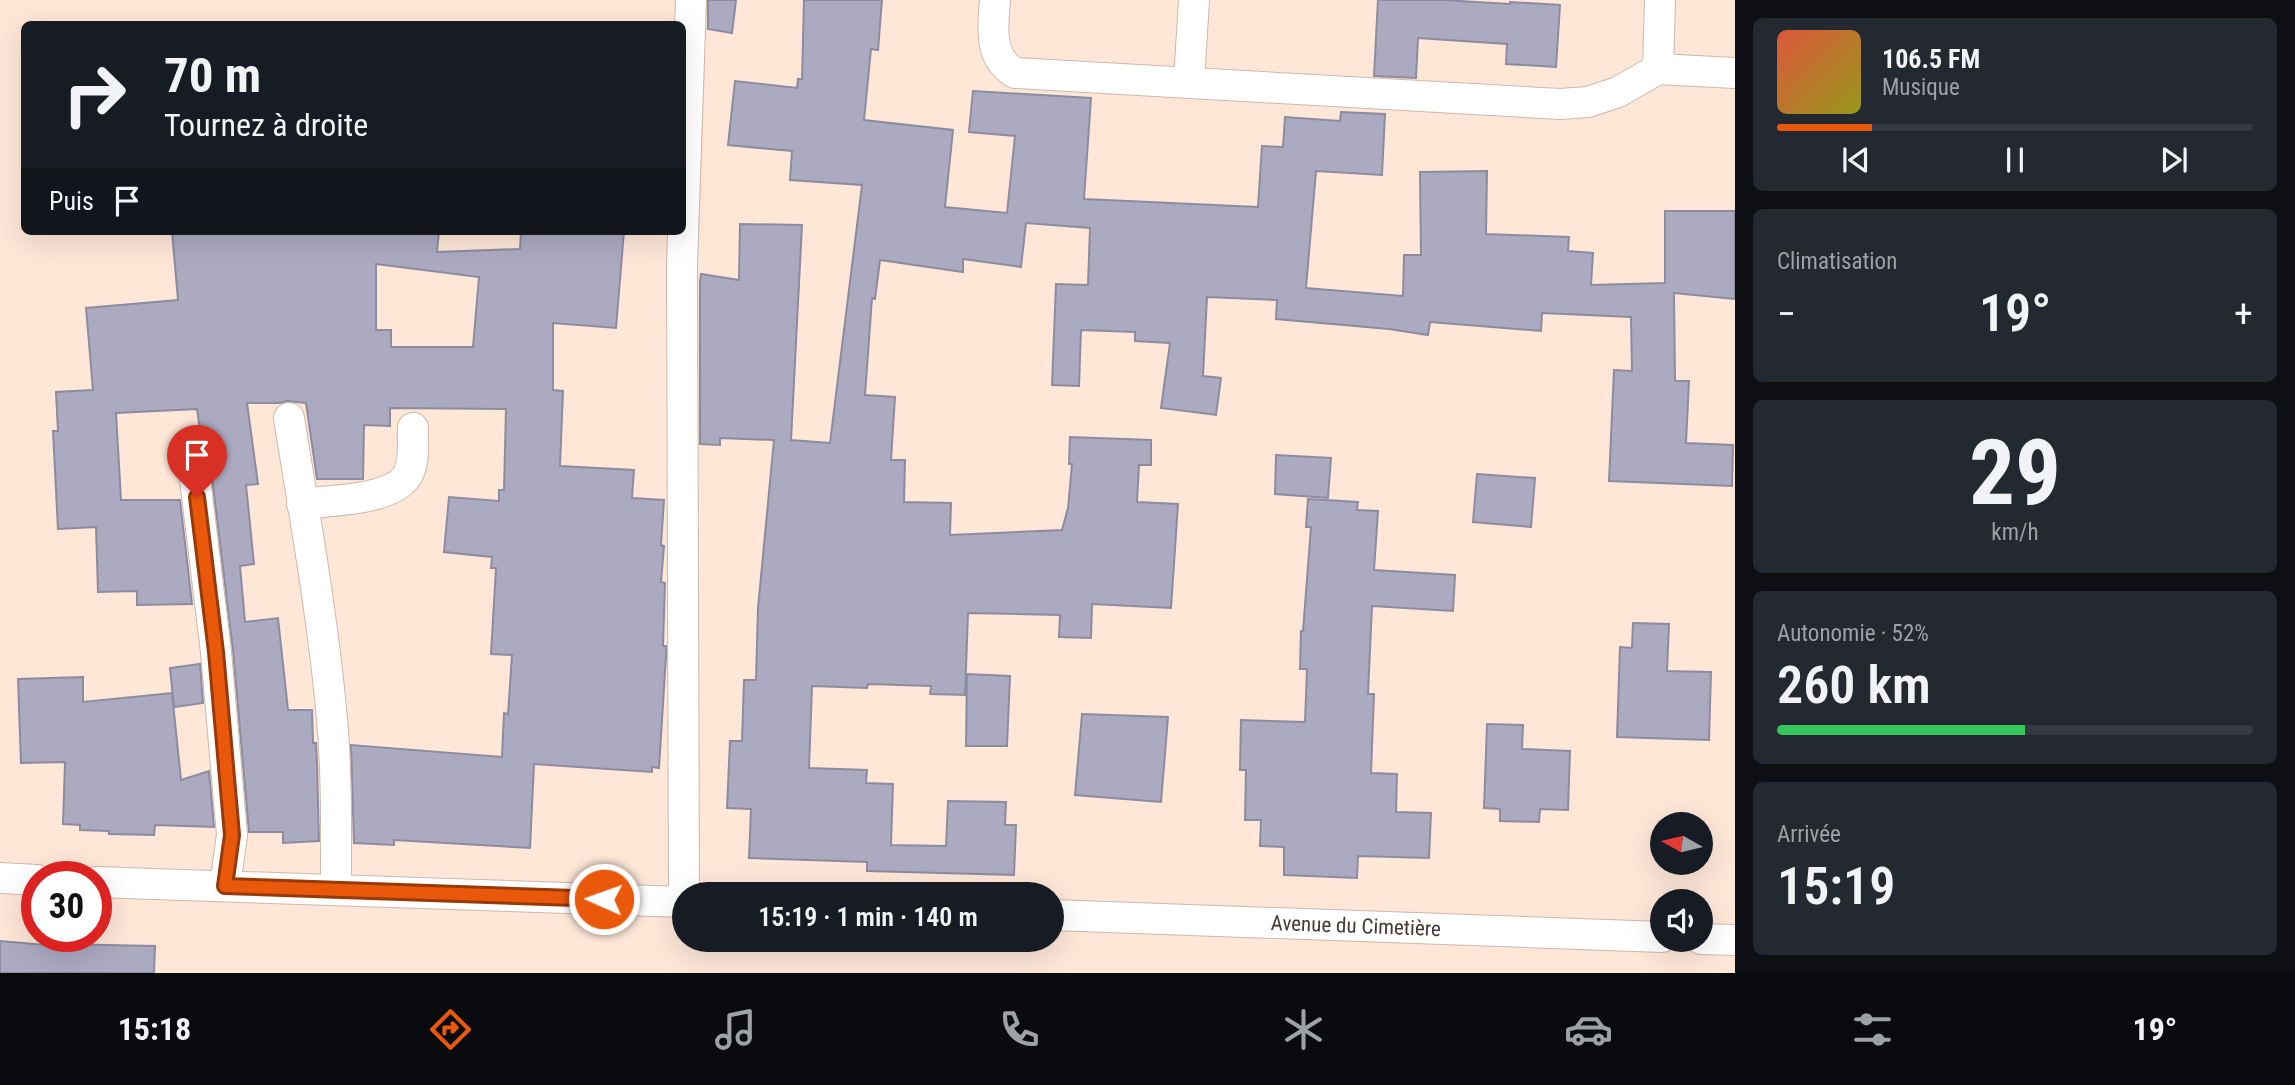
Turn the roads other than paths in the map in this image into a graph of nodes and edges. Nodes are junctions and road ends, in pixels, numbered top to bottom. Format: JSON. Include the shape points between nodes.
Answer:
{"nodes":[{"id":1,"x":691,"y":0,"type":"edge"},
{"id":2,"x":995,"y":0,"type":"edge"},
{"id":3,"x":1194,"y":0,"type":"edge"},
{"id":4,"x":1660,"y":0,"type":"edge"},
{"id":5,"x":1658,"y":69,"type":"junction"},
{"id":6,"x":1735,"y":73,"type":"edge"},
{"id":7,"x":1189,"y":81,"type":"junction"},
{"id":8,"x":686,"y":147,"type":"edge"},
{"id":9,"x":683,"y":235,"type":"edge"},
{"id":10,"x":289,"y":418,"type":"dead end"},
{"id":11,"x":413,"y":428,"type":"dead end"},
{"id":12,"x":194,"y":471,"type":"dead end"},
{"id":13,"x":302,"y":504,"type":"junction"},
{"id":14,"x":0,"y":878,"type":"edge"},
{"id":15,"x":21,"y":879,"type":"edge"},
{"id":16,"x":112,"y":882,"type":"edge"},
{"id":17,"x":684,"y":882,"type":"edge"},
{"id":18,"x":225,"y":886,"type":"junction"},
{"id":19,"x":336,"y":890,"type":"junction"},
{"id":20,"x":672,"y":902,"type":"edge"},
{"id":21,"x":1064,"y":915,"type":"edge"},
{"id":22,"x":1650,"y":937,"type":"edge"},
{"id":23,"x":1713,"y":939,"type":"edge"},
{"id":24,"x":1735,"y":940,"type":"edge"}],
"edges":[{"from":1,"to":8,"type":"street"},
{"from":2,"to":7,"type":"street","via":[[993,41],[1003,66],[1015,73]]},
{"from":3,"to":7,"type":"street"},
{"from":4,"to":5,"type":"street"},
{"from":5,"to":6,"type":"street"},
{"from":5,"to":7,"type":"street","via":[[1618,92],[1588,102],[1560,104]]},
{"from":9,"to":17,"type":"street"},
{"from":10,"to":13,"type":"street"},
{"from":11,"to":13,"type":"street","via":[[410,470],[400,485],[374,494]]},
{"from":12,"to":18,"type":"street","via":[[232,835]]},
{"from":13,"to":19,"type":"street","via":[[332,721]]},
{"from":14,"to":15,"type":"street"},
{"from":16,"to":18,"type":"street"},
{"from":18,"to":19,"type":"street"},
{"from":19,"to":20,"type":"street"},
{"from":21,"to":22,"type":"street","name":"Avenue du Cimetière"},
{"from":23,"to":24,"type":"street"}]}
